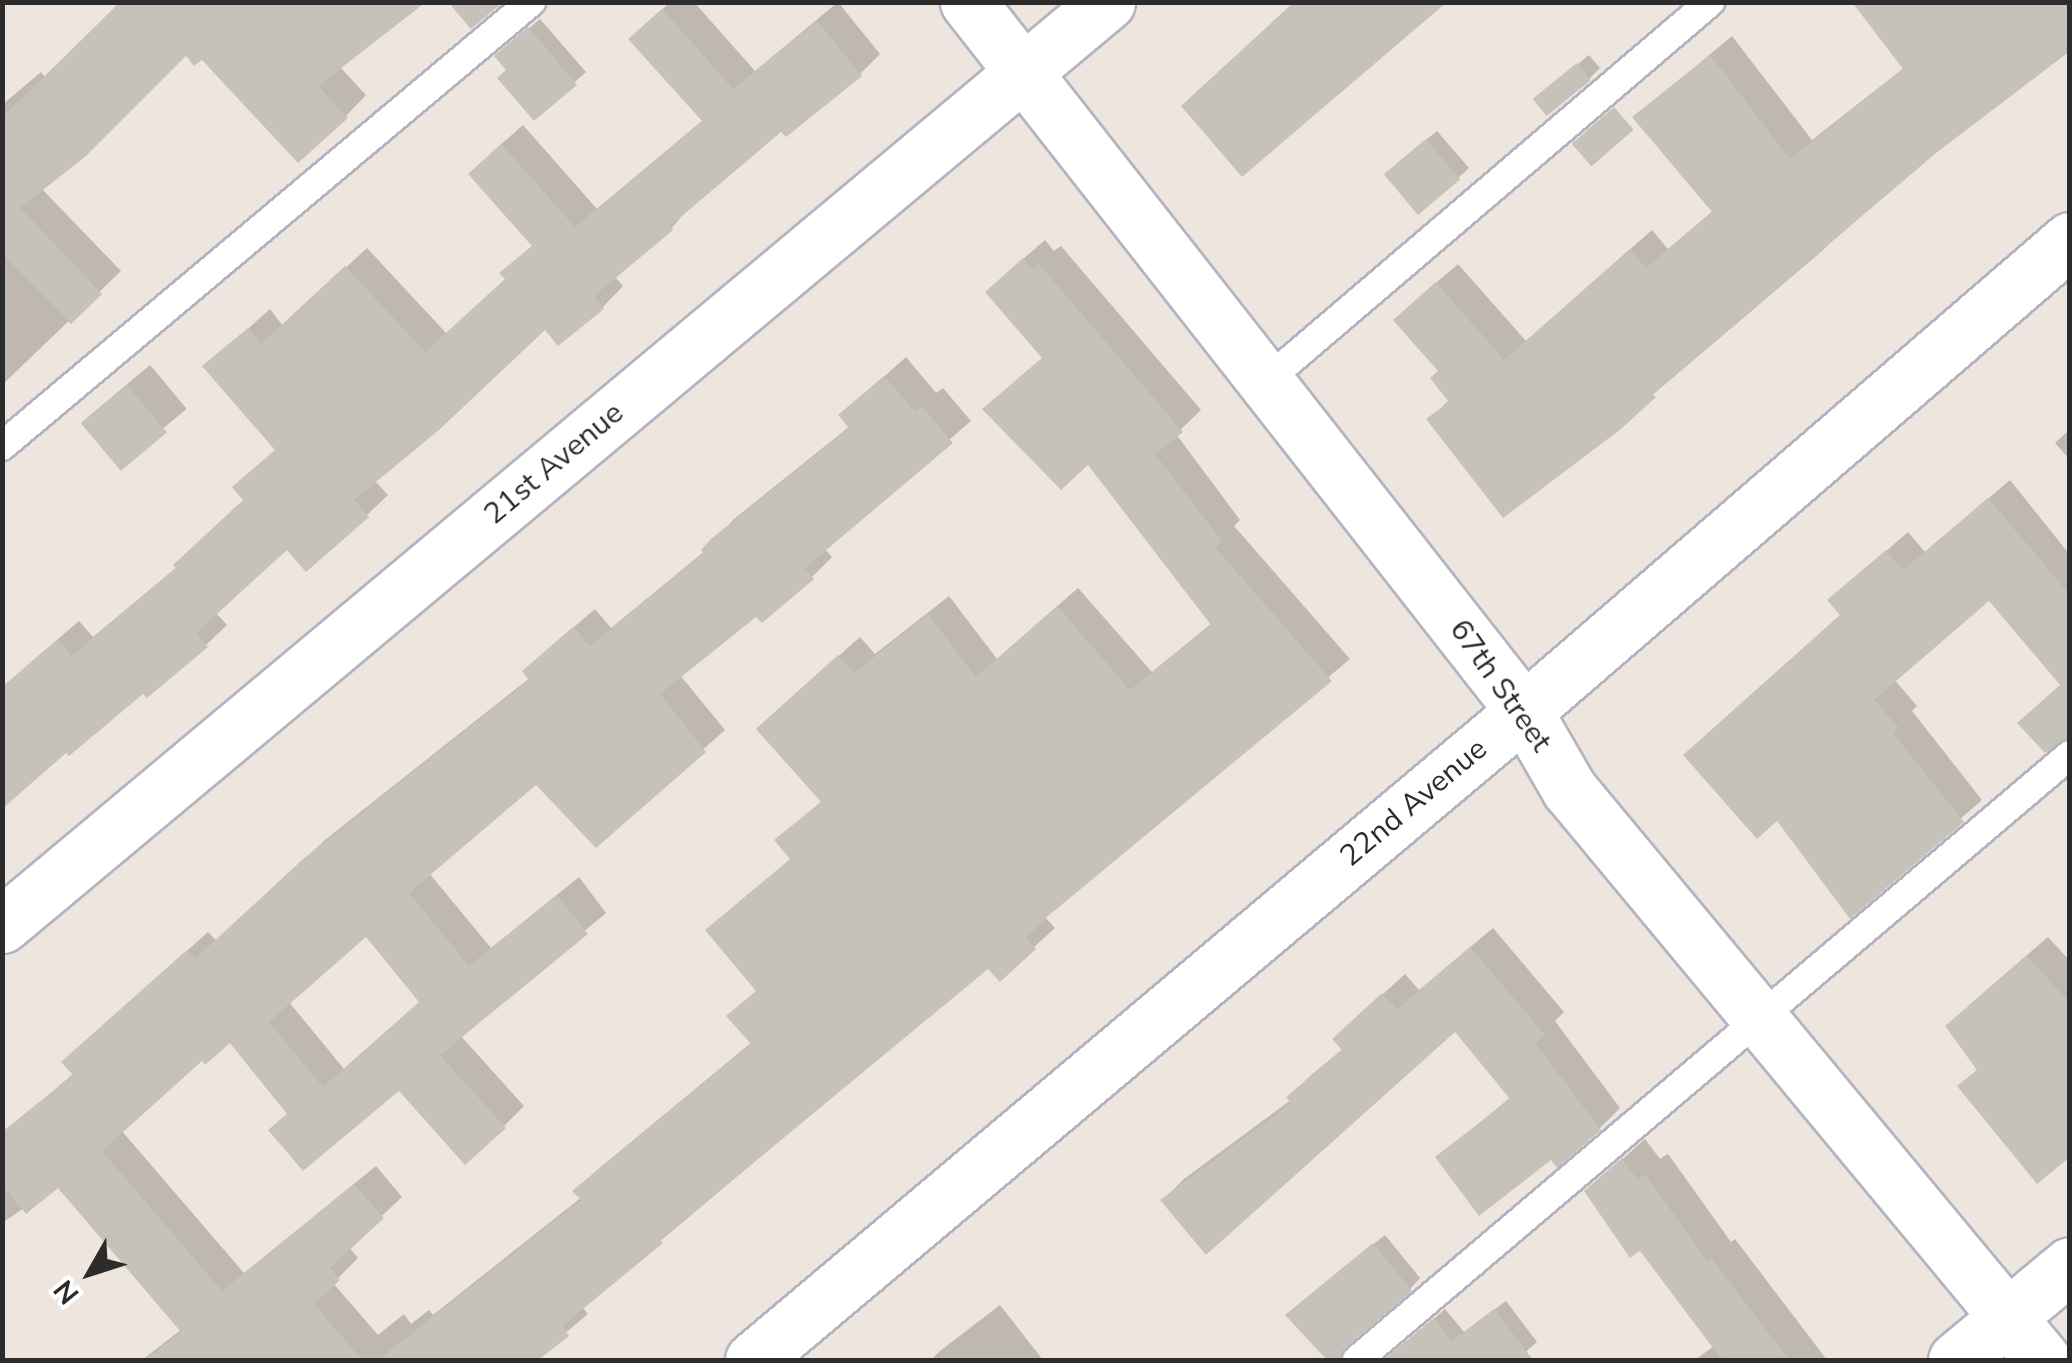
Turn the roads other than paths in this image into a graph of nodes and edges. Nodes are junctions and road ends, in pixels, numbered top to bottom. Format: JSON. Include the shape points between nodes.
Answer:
{"nodes":[{"id":1,"x":531,"y":2,"type":"edge"},
{"id":2,"x":968,"y":2,"type":"edge"},
{"id":3,"x":1107,"y":2,"type":"edge"},
{"id":4,"x":1710,"y":2,"type":"edge"},
{"id":5,"x":1023,"y":72,"type":"junction"},
{"id":6,"x":2070,"y":240,"type":"edge"},
{"id":7,"x":1266,"y":381,"type":"junction"},
{"id":8,"x":2,"y":446,"type":"edge"},
{"id":9,"x":1524,"y":710,"type":"junction"},
{"id":10,"x":2070,"y":755,"type":"edge"},
{"id":11,"x":2,"y":925,"type":"edge"},
{"id":12,"x":1759,"y":1018,"type":"junction"},
{"id":13,"x":2070,"y":1265,"type":"edge"},
{"id":14,"x":2008,"y":1318,"type":"junction"},
{"id":15,"x":753,"y":1360,"type":"edge"},
{"id":16,"x":1358,"y":1360,"type":"edge"},
{"id":17,"x":1956,"y":1360,"type":"edge"},
{"id":18,"x":2043,"y":1360,"type":"edge"}],
"edges":[{"from":1,"to":8,"type":"lane"},
{"from":2,"to":5,"type":"street","name":"67th Street"},
{"from":3,"to":5,"type":"street","name":"21st Avenue"},
{"from":4,"to":7,"type":"lane"},
{"from":5,"to":7,"type":"street","name":"67th Street"},
{"from":5,"to":11,"type":"street","name":"21st Avenue"},
{"from":6,"to":9,"type":"street","name":"22nd Avenue"},
{"from":7,"to":9,"type":"street","name":"67th Street"},
{"from":9,"to":12,"type":"street","name":"67th Street","via":[[1569,790]]},
{"from":9,"to":15,"type":"street","name":"22nd Avenue"},
{"from":10,"to":12,"type":"lane"},
{"from":12,"to":14,"type":"street","name":"67th Street"},
{"from":12,"to":16,"type":"lane"},
{"from":13,"to":14,"type":"street"},
{"from":14,"to":17,"type":"street"},
{"from":14,"to":18,"type":"street","name":"67th Street"}]}
